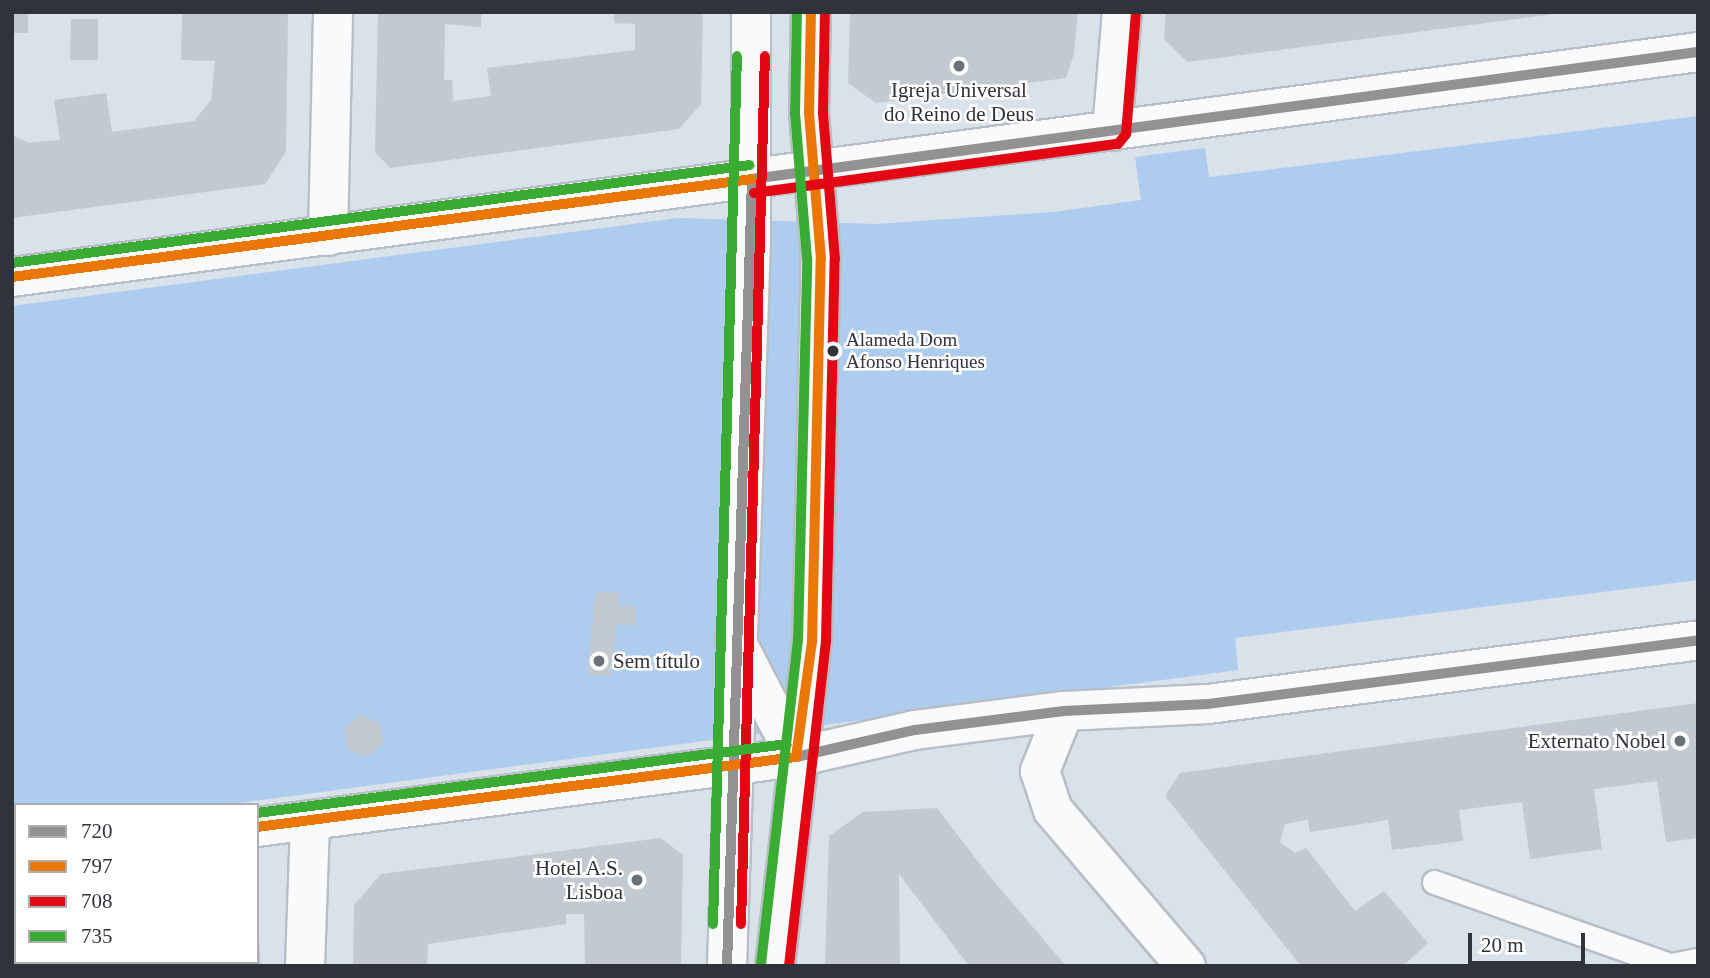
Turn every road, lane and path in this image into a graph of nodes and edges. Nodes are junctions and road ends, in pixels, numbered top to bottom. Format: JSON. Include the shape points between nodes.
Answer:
{"nodes":[{"id":1,"x":333,"y":12,"type":"edge"},
{"id":2,"x":751,"y":12,"type":"edge"},
{"id":3,"x":811,"y":12,"type":"edge"},
{"id":4,"x":1122,"y":12,"type":"edge"},
{"id":5,"x":1698,"y":52,"type":"edge"},
{"id":6,"x":1112,"y":131,"type":"junction"},
{"id":7,"x":814,"y":170,"type":"junction"},
{"id":8,"x":752,"y":179,"type":"junction"},
{"id":9,"x":328,"y":236,"type":"junction"},
{"id":10,"x":12,"y":278,"type":"edge"},
{"id":11,"x":734,"y":637,"type":"junction"},
{"id":12,"x":1698,"y":640,"type":"edge"},
{"id":13,"x":1064,"y":710,"type":"junction"},
{"id":14,"x":796,"y":757,"type":"junction"},
{"id":15,"x":729,"y":766,"type":"junction"},
{"id":16,"x":310,"y":820,"type":"junction"},
{"id":17,"x":259,"y":827,"type":"edge"},
{"id":18,"x":1434,"y":882,"type":"dead end"},
{"id":19,"x":1698,"y":960,"type":"edge"},
{"id":20,"x":1665,"y":965,"type":"edge"},
{"id":21,"x":306,"y":966,"type":"edge"},
{"id":22,"x":727,"y":966,"type":"edge"},
{"id":23,"x":775,"y":966,"type":"edge"},
{"id":24,"x":1186,"y":966,"type":"edge"}],
"edges":[{"from":1,"to":9,"type":"main road"},
{"from":2,"to":8,"type":"main road"},
{"from":3,"to":7,"type":"main road"},
{"from":4,"to":6,"type":"main road"},
{"from":5,"to":6,"type":"main road"},
{"from":6,"to":7,"type":"main road"},
{"from":7,"to":8,"type":"main road"},
{"from":7,"to":14,"type":"main road","via":[[821,258],[813,641]]},
{"from":8,"to":9,"type":"main road"},
{"from":8,"to":11,"type":"main road"},
{"from":9,"to":10,"type":"main road"},
{"from":11,"to":14,"type":"main road"},
{"from":11,"to":15,"type":"main road"},
{"from":12,"to":13,"type":"main road","via":[[1208,704]]},
{"from":13,"to":14,"type":"main road","via":[[915,730]]},
{"from":13,"to":24,"type":"main road","via":[[1040,771],[1053,810]]},
{"from":14,"to":15,"type":"main road"},
{"from":14,"to":23,"type":"main road"},
{"from":15,"to":16,"type":"main road"},
{"from":15,"to":22,"type":"main road"},
{"from":16,"to":17,"type":"main road"},
{"from":16,"to":21,"type":"main road"},
{"from":18,"to":20,"type":"lane"},
{"from":19,"to":20,"type":"lane"}]}
